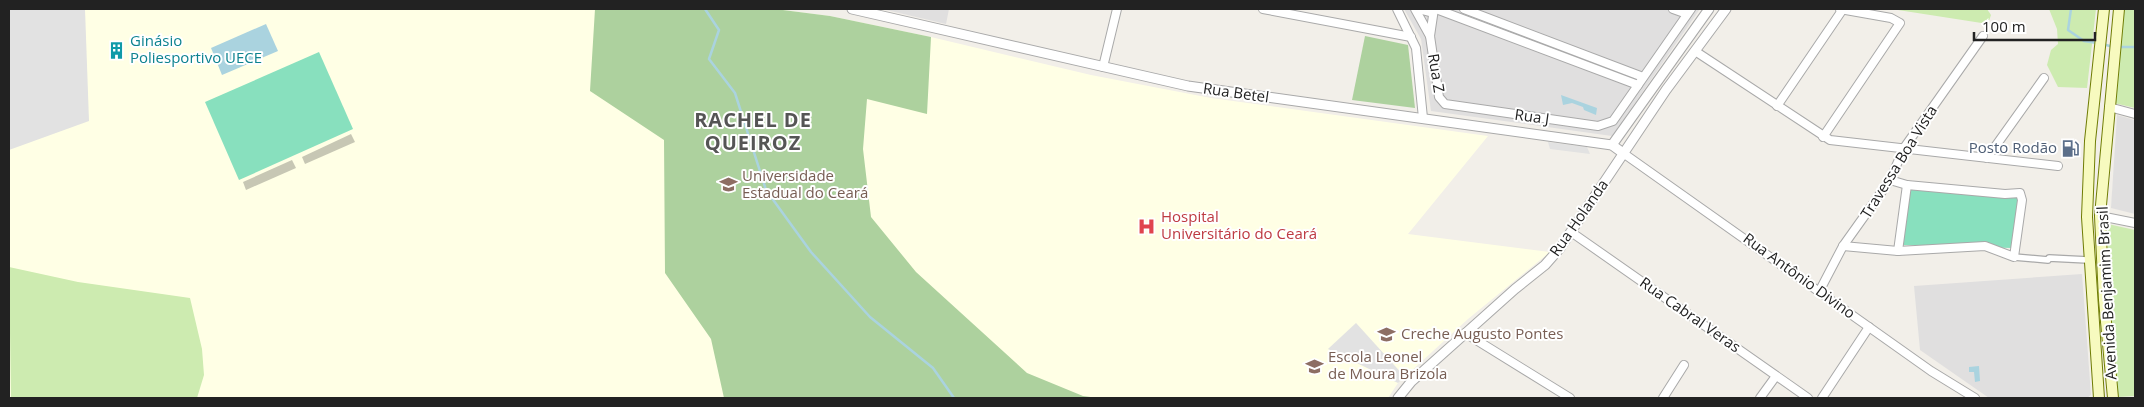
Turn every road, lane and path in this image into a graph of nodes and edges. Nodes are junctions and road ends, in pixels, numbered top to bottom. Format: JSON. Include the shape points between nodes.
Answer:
{"nodes":[{"id":1,"x":852,"y":9,"type":"edge"},
{"id":2,"x":1117,"y":9,"type":"edge"},
{"id":3,"x":1263,"y":9,"type":"edge"},
{"id":4,"x":1397,"y":9,"type":"edge"},
{"id":5,"x":1416,"y":9,"type":"edge"},
{"id":6,"x":1464,"y":9,"type":"edge"},
{"id":7,"x":1673,"y":9,"type":"edge"},
{"id":8,"x":1709,"y":9,"type":"edge"},
{"id":9,"x":1726,"y":9,"type":"edge"},
{"id":10,"x":1841,"y":9,"type":"edge"},
{"id":11,"x":2104,"y":9,"type":"edge"},
{"id":12,"x":2119,"y":9,"type":"edge"},
{"id":13,"x":1434,"y":10,"type":"edge"},
{"id":14,"x":1689,"y":11,"type":"edge"},
{"id":15,"x":1430,"y":36,"type":"junction"},
{"id":16,"x":1983,"y":36,"type":"dead end"},
{"id":17,"x":1411,"y":37,"type":"junction"},
{"id":18,"x":1695,"y":51,"type":"junction"},
{"id":19,"x":1103,"y":67,"type":"junction"},
{"id":20,"x":1644,"y":76,"type":"junction"},
{"id":21,"x":2044,"y":78,"type":"dead end"},
{"id":22,"x":1638,"y":84,"type":"junction"},
{"id":23,"x":1448,"y":105,"type":"joint"},
{"id":24,"x":1777,"y":106,"type":"junction"},
{"id":25,"x":2109,"y":107,"type":"junction"},
{"id":26,"x":2135,"y":114,"type":"edge"},
{"id":27,"x":1423,"y":118,"type":"junction"},
{"id":28,"x":1823,"y":137,"type":"junction"},
{"id":29,"x":1612,"y":145,"type":"junction"},
{"id":30,"x":1904,"y":148,"type":"junction"},
{"id":31,"x":1624,"y":153,"type":"junction"},
{"id":32,"x":1987,"y":158,"type":"junction"},
{"id":33,"x":2058,"y":166,"type":"dead end"},
{"id":34,"x":2088,"y":172,"type":"junction"},
{"id":35,"x":2102,"y":174,"type":"junction"},
{"id":36,"x":1890,"y":180,"type":"junction"},
{"id":37,"x":1908,"y":185,"type":"junction"},
{"id":38,"x":2100,"y":216,"type":"junction"},
{"id":39,"x":2135,"y":223,"type":"edge"},
{"id":40,"x":1570,"y":232,"type":"junction"},
{"id":41,"x":1843,"y":246,"type":"junction"},
{"id":42,"x":1898,"y":251,"type":"junction"},
{"id":43,"x":2014,"y":257,"type":"junction"},
{"id":44,"x":2088,"y":260,"type":"junction"},
{"id":45,"x":1820,"y":290,"type":"junction"},
{"id":46,"x":1869,"y":327,"type":"junction"},
{"id":47,"x":1465,"y":333,"type":"junction"},
{"id":48,"x":2108,"y":339,"type":"junction"},
{"id":49,"x":2094,"y":340,"type":"junction"},
{"id":50,"x":1684,"y":365,"type":"dead end"},
{"id":51,"x":1776,"y":376,"type":"junction"},
{"id":52,"x":1398,"y":398,"type":"edge"},
{"id":53,"x":1570,"y":398,"type":"edge"},
{"id":54,"x":1663,"y":398,"type":"edge"},
{"id":55,"x":1760,"y":398,"type":"edge"},
{"id":56,"x":1808,"y":398,"type":"edge"},
{"id":57,"x":1822,"y":398,"type":"edge"},
{"id":58,"x":1974,"y":398,"type":"edge"},
{"id":59,"x":2099,"y":398,"type":"edge"},
{"id":60,"x":2113,"y":398,"type":"edge"}],
"edges":[{"from":1,"to":19,"type":"street","name":"Rua Betel"},
{"from":2,"to":19,"type":"street"},
{"from":3,"to":17,"type":"street"},
{"from":4,"to":17,"type":"street"},
{"from":5,"to":13,"type":"street"},
{"from":5,"to":15,"type":"street"},
{"from":6,"to":20,"type":"street"},
{"from":7,"to":14,"type":"street"},
{"from":8,"to":29,"type":"street"},
{"from":9,"to":18,"type":"street","name":"Rua Holanda"},
{"from":10,"to":24,"type":"street"},
{"from":10,"to":28,"type":"street","via":[[1891,18],[1900,23]]},
{"from":11,"to":34,"type":"main road","name":"Avenida Benjamim Brasil"},
{"from":12,"to":25,"type":"main road","name":"Avenida Benjamim Brasil"},
{"from":13,"to":15,"type":"street"},
{"from":13,"to":22,"type":"street"},
{"from":14,"to":20,"type":"street"},
{"from":15,"to":23,"type":"street","name":"Rua Z","via":[[1439,97]]},
{"from":16,"to":30,"type":"street","name":"Travessa Boa Vista"},
{"from":17,"to":27,"type":"street","via":[[1416,48]]},
{"from":18,"to":24,"type":"street"},
{"from":18,"to":31,"type":"street","name":"Rua Holanda"},
{"from":19,"to":27,"type":"street","name":"Rua Betel","via":[[1188,86]]},
{"from":20,"to":22,"type":"street"},
{"from":21,"to":32,"type":"street"},
{"from":22,"to":23,"type":"street","name":"Rua J","via":[[1613,121],[1598,126]]},
{"from":24,"to":28,"type":"street"},
{"from":25,"to":26,"type":"street"},
{"from":25,"to":35,"type":"main road","name":"Avenida Benjamim Brasil"},
{"from":27,"to":29,"type":"street","name":"Rua Betel"},
{"from":28,"to":30,"type":"street"},
{"from":29,"to":31,"type":"street","name":"Rua Betel"},
{"from":30,"to":32,"type":"street"},
{"from":30,"to":36,"type":"street","name":"Travessa Boa Vista"},
{"from":31,"to":40,"type":"street","name":"Rua Holanda"},
{"from":31,"to":45,"type":"street","name":"Rua Antônio Divino"},
{"from":32,"to":33,"type":"street"},
{"from":34,"to":35,"type":"main road"},
{"from":34,"to":44,"type":"main road","name":"Avenida Benjamim Brasil"},
{"from":35,"to":38,"type":"main road","name":"Avenida Benjamim Brasil"},
{"from":36,"to":37,"type":"street"},
{"from":36,"to":41,"type":"street","name":"Travessa Boa Vista"},
{"from":37,"to":42,"type":"street"},
{"from":37,"to":43,"type":"street","via":[[2020,193],[2022,200]]},
{"from":38,"to":39,"type":"street"},
{"from":38,"to":48,"type":"main road","name":"Avenida Benjamim Brasil"},
{"from":40,"to":47,"type":"street","name":"Rua Holanda","via":[[1545,265]]},
{"from":40,"to":51,"type":"street","name":"Rua Cabral Veras"},
{"from":41,"to":42,"type":"street"},
{"from":41,"to":45,"type":"street","name":"Travessa Boa Vista"},
{"from":42,"to":43,"type":"street","via":[[1985,246]]},
{"from":43,"to":44,"type":"street"},
{"from":44,"to":49,"type":"main road","name":"Avenida Benjamim Brasil"},
{"from":45,"to":46,"type":"street","name":"Rua Antônio Divino"},
{"from":46,"to":57,"type":"street"},
{"from":46,"to":58,"type":"street","name":"Rua Antônio Divino"},
{"from":47,"to":52,"type":"street","name":"Rua Holanda"},
{"from":47,"to":53,"type":"street"},
{"from":48,"to":49,"type":"main road"},
{"from":48,"to":60,"type":"main road","name":"Avenida Benjamim Brasil"},
{"from":49,"to":59,"type":"main road","name":"Avenida Benjamim Brasil"},
{"from":50,"to":54,"type":"street"},
{"from":51,"to":55,"type":"street"},
{"from":51,"to":56,"type":"street","name":"Rua Cabral Veras"}]}
